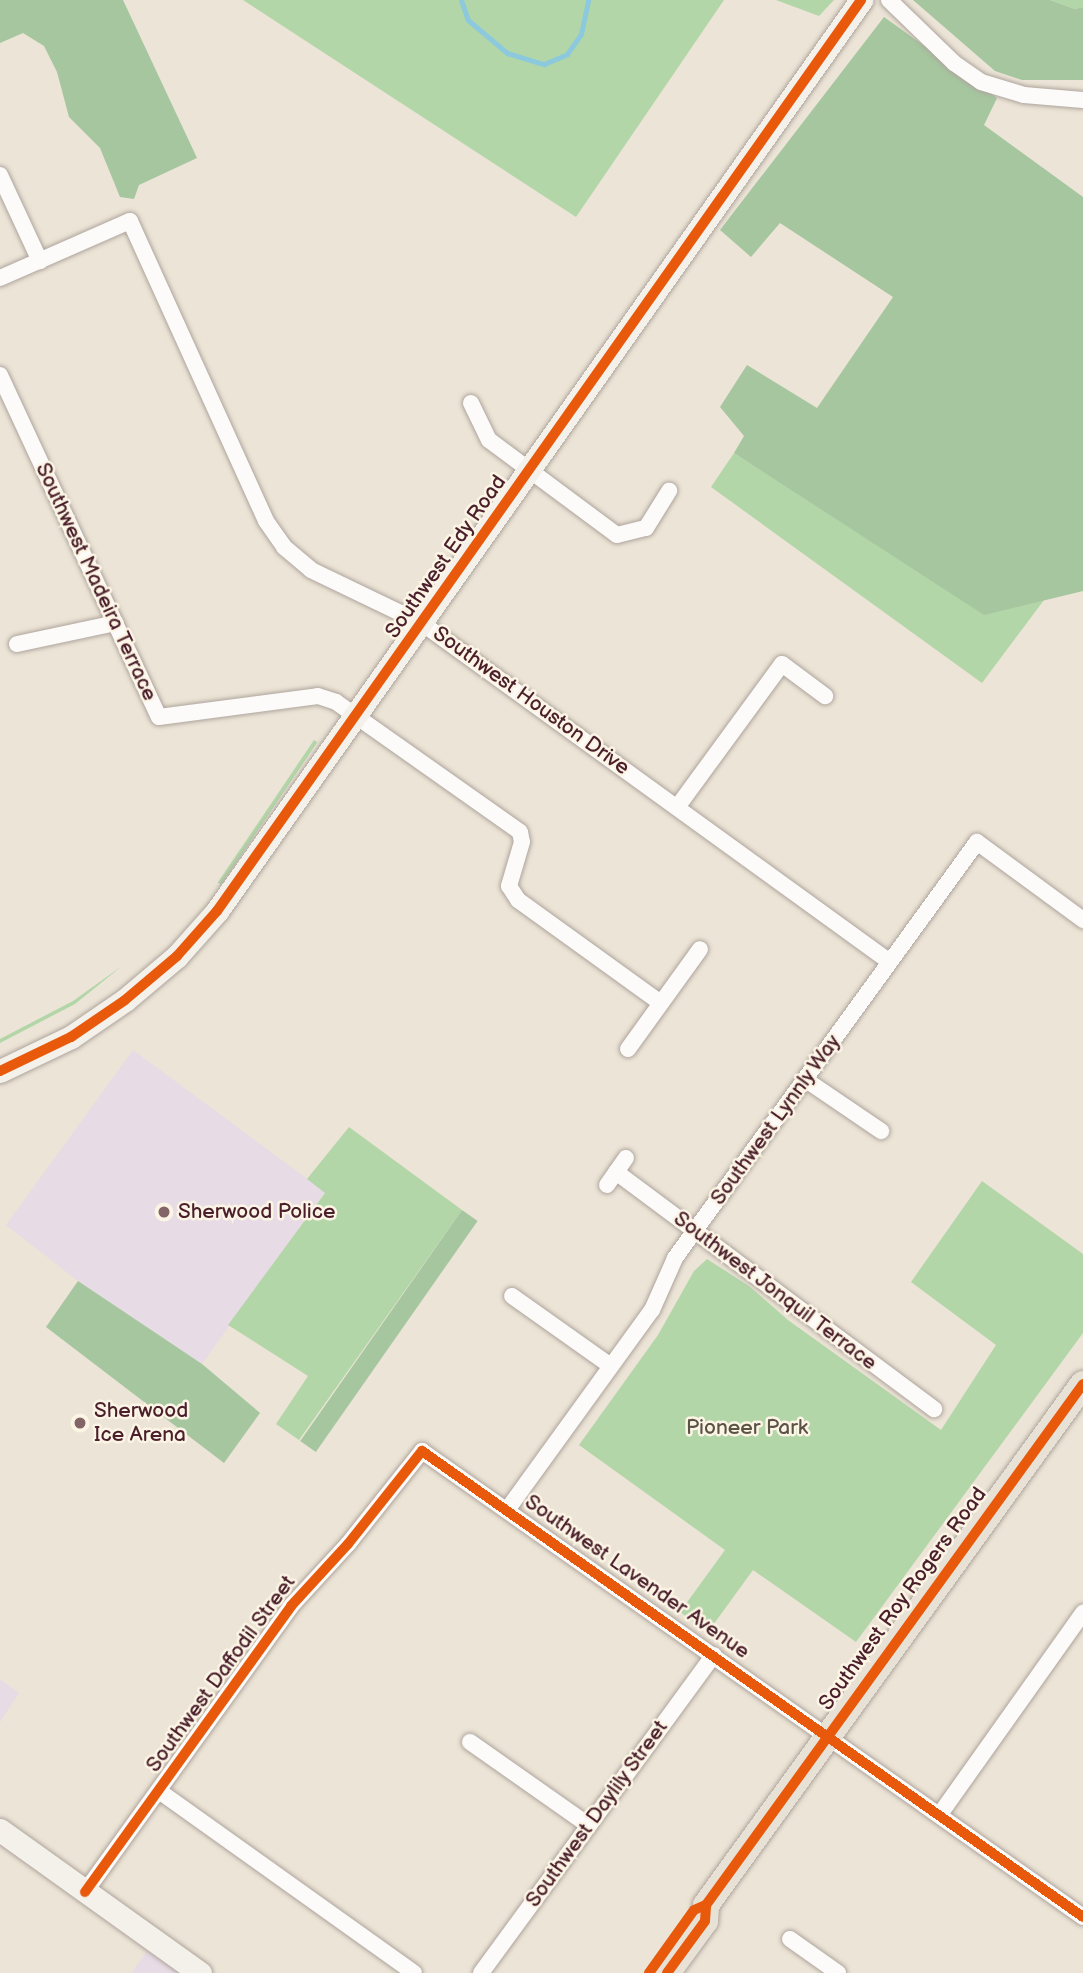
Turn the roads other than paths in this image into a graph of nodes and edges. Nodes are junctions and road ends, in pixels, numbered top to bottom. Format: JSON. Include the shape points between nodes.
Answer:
{"nodes":[{"id":1,"x":860,"y":0,"type":"edge"},
{"id":2,"x":889,"y":0,"type":"edge"},
{"id":3,"x":1083,"y":100,"type":"edge"},
{"id":4,"x":0,"y":174,"type":"edge"},
{"id":5,"x":40,"y":261,"type":"junction"},
{"id":6,"x":0,"y":278,"type":"edge"},
{"id":7,"x":0,"y":375,"type":"edge"},
{"id":8,"x":471,"y":403,"type":"dead end"},
{"id":9,"x":530,"y":470,"type":"junction"},
{"id":10,"x":669,"y":492,"type":"dead end"},
{"id":11,"x":116,"y":623,"type":"junction"},
{"id":12,"x":423,"y":624,"type":"junction"},
{"id":13,"x":17,"y":644,"type":"dead end"},
{"id":14,"x":825,"y":696,"type":"dead end"},
{"id":15,"x":357,"y":717,"type":"junction"},
{"id":16,"x":678,"y":806,"type":"junction"},
{"id":17,"x":1083,"y":920,"type":"edge"},
{"id":18,"x":700,"y":949,"type":"dead end"},
{"id":19,"x":890,"y":962,"type":"junction"},
{"id":20,"x":661,"y":1003,"type":"junction"},
{"id":21,"x":628,"y":1049,"type":"dead end"},
{"id":22,"x":0,"y":1071,"type":"edge"},
{"id":23,"x":806,"y":1080,"type":"junction"},
{"id":24,"x":880,"y":1130,"type":"dead end"},
{"id":25,"x":626,"y":1158,"type":"dead end"},
{"id":26,"x":696,"y":1230,"type":"junction"},
{"id":27,"x":512,"y":1296,"type":"dead end"},
{"id":28,"x":611,"y":1366,"type":"junction"},
{"id":29,"x":1083,"y":1384,"type":"edge"},
{"id":30,"x":934,"y":1409,"type":"dead end"},
{"id":31,"x":422,"y":1451,"type":"joint"},
{"id":32,"x":507,"y":1510,"type":"junction"},
{"id":33,"x":1083,"y":1613,"type":"edge"},
{"id":34,"x":714,"y":1655,"type":"junction"},
{"id":35,"x":828,"y":1736,"type":"junction"},
{"id":36,"x":470,"y":1742,"type":"dead end"},
{"id":37,"x":159,"y":1791,"type":"junction"},
{"id":38,"x":940,"y":1814,"type":"junction"},
{"id":39,"x":588,"y":1825,"type":"junction"},
{"id":40,"x":0,"y":1830,"type":"edge"},
{"id":41,"x":85,"y":1892,"type":"junction"},
{"id":42,"x":706,"y":1905,"type":"junction"},
{"id":43,"x":1083,"y":1917,"type":"edge"},
{"id":44,"x":790,"y":1939,"type":"dead end"},
{"id":45,"x":200,"y":1973,"type":"edge"},
{"id":46,"x":414,"y":1973,"type":"edge"},
{"id":47,"x":481,"y":1973,"type":"edge"},
{"id":48,"x":649,"y":1973,"type":"edge"},
{"id":49,"x":667,"y":1973,"type":"edge"},
{"id":50,"x":838,"y":1973,"type":"edge"}],
"edges":[{"from":1,"to":9,"type":"main road","name":"Southwest Edy Road"},
{"from":2,"to":3,"type":"street","via":[[954,63],[981,82],[1024,95]]},
{"from":4,"to":5,"type":"street"},
{"from":5,"to":6,"type":"street"},
{"from":5,"to":12,"type":"street","name":"Southwest Houston Drive","via":[[130,221],[266,521],[284,547],[311,570]]},
{"from":7,"to":11,"type":"street","name":"Southwest Madeira Terrace"},
{"from":8,"to":9,"type":"street","via":[[489,440]]},
{"from":9,"to":10,"type":"street","via":[[617,535],[646,528]]},
{"from":9,"to":12,"type":"main road","name":"Southwest Edy Road"},
{"from":11,"to":13,"type":"street"},
{"from":11,"to":15,"type":"street","name":"Southwest Madeira Terrace","via":[[159,718],[318,696]]},
{"from":12,"to":15,"type":"main road","name":"Southwest Edy Road"},
{"from":12,"to":16,"type":"street","name":"Southwest Houston Drive"},
{"from":14,"to":16,"type":"street","via":[[782,664]]},
{"from":15,"to":20,"type":"street","via":[[520,832],[522,842],[509,886],[517,900]]},
{"from":15,"to":22,"type":"main road","name":"Southwest Edy Road","via":[[217,911],[177,956],[92,1024]]},
{"from":16,"to":19,"type":"street","name":"Southwest Houston Drive"},
{"from":17,"to":19,"type":"street","name":"Southwest Lynnly Way","via":[[977,842]]},
{"from":18,"to":20,"type":"street"},
{"from":19,"to":23,"type":"street","name":"Southwest Lynnly Way"},
{"from":20,"to":21,"type":"street"},
{"from":23,"to":24,"type":"street"},
{"from":23,"to":26,"type":"street","name":"Southwest Lynnly Way"},
{"from":25,"to":26,"type":"street","name":"Southwest Jonquil Terrace","via":[[611,1179]]},
{"from":26,"to":28,"type":"street","name":"Southwest Lynnly Way","via":[[675,1258],[652,1310]]},
{"from":26,"to":30,"type":"street","name":"Southwest Jonquil Terrace","via":[[765,1281],[785,1302]]},
{"from":27,"to":28,"type":"street"},
{"from":28,"to":32,"type":"street","name":"Southwest Lynnly Way"},
{"from":29,"to":35,"type":"main road","name":"Southwest Roy Rogers Road"},
{"from":31,"to":32,"type":"street","name":"Southwest Lavender Avenue"},
{"from":31,"to":37,"type":"street","name":"Southwest Daffodil Street","via":[[348,1544],[291,1606]]},
{"from":32,"to":34,"type":"street","name":"Southwest Lavender Avenue"},
{"from":33,"to":38,"type":"street"},
{"from":34,"to":35,"type":"street","name":"Southwest Lavender Avenue"},
{"from":34,"to":39,"type":"street","name":"Southwest Daylily Street"},
{"from":35,"to":38,"type":"street","name":"Southwest Lavender Avenue"},
{"from":35,"to":42,"type":"main road","name":"Southwest Roy Rogers Road"},
{"from":36,"to":39,"type":"street"},
{"from":37,"to":41,"type":"street","name":"Southwest Daffodil Street"},
{"from":37,"to":46,"type":"street"},
{"from":38,"to":43,"type":"street","name":"Southwest Lavender Avenue"},
{"from":39,"to":47,"type":"street","name":"Southwest Daylily Street"},
{"from":40,"to":41,"type":"main road"},
{"from":41,"to":45,"type":"main road"},
{"from":42,"to":48,"type":"main road","name":"Southwest Roy Rogers Road","via":[[694,1910]]},
{"from":42,"to":49,"type":"main road","name":"Southwest Roy Rogers Road","via":[[705,1921]]},
{"from":44,"to":50,"type":"street"}]}
